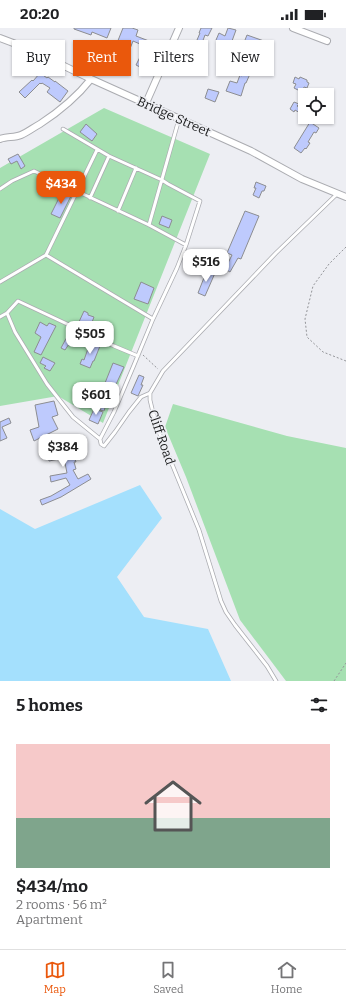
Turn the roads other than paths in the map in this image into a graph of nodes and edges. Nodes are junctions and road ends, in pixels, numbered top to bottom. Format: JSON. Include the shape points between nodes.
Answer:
{"nodes":[{"id":1,"x":179,"y":28,"type":"edge"},
{"id":2,"x":293,"y":28,"type":"edge"},
{"id":3,"x":0,"y":38,"type":"edge"},
{"id":4,"x":327,"y":41,"type":"dead end"},
{"id":5,"x":91,"y":79,"type":"junction"},
{"id":6,"x":146,"y":104,"type":"junction"},
{"id":7,"x":179,"y":119,"type":"junction"},
{"id":8,"x":63,"y":128,"type":"dead end"},
{"id":9,"x":0,"y":139,"type":"edge"},
{"id":10,"x":97,"y":150,"type":"junction"},
{"id":11,"x":109,"y":156,"type":"junction"},
{"id":12,"x":136,"y":168,"type":"junction"},
{"id":13,"x":162,"y":180,"type":"junction"},
{"id":14,"x":0,"y":189,"type":"edge"},
{"id":15,"x":77,"y":192,"type":"junction"},
{"id":16,"x":337,"y":194,"type":"junction"},
{"id":17,"x":346,"y":197,"type":"edge"},
{"id":18,"x":90,"y":198,"type":"junction"},
{"id":19,"x":118,"y":211,"type":"junction"},
{"id":20,"x":149,"y":225,"type":"junction"},
{"id":21,"x":186,"y":245,"type":"junction"},
{"id":22,"x":46,"y":256,"type":"junction"},
{"id":23,"x":0,"y":282,"type":"edge"},
{"id":24,"x":7,"y":313,"type":"junction"},
{"id":25,"x":0,"y":317,"type":"edge"},
{"id":26,"x":153,"y":319,"type":"junction"},
{"id":27,"x":138,"y":356,"type":"junction"},
{"id":28,"x":150,"y":393,"type":"junction"},
{"id":29,"x":100,"y":439,"type":"junction"},
{"id":30,"x":276,"y":681,"type":"edge"}],
"edges":[{"from":1,"to":6,"type":"street"},
{"from":2,"to":4,"type":"street"},
{"from":3,"to":5,"type":"street","name":"Bridge Street"},
{"from":5,"to":6,"type":"street","name":"Bridge Street"},
{"from":5,"to":9,"type":"street","via":[[78,95],[24,134]]},
{"from":6,"to":7,"type":"street","name":"Bridge Street"},
{"from":7,"to":13,"type":"lane"},
{"from":7,"to":16,"type":"street","name":"Bridge Street"},
{"from":8,"to":10,"type":"lane"},
{"from":10,"to":11,"type":"lane"},
{"from":10,"to":15,"type":"lane"},
{"from":11,"to":12,"type":"lane"},
{"from":11,"to":18,"type":"lane"},
{"from":12,"to":13,"type":"lane"},
{"from":12,"to":19,"type":"lane"},
{"from":13,"to":20,"type":"lane"},
{"from":13,"to":21,"type":"lane","via":[[200,201]]},
{"from":14,"to":15,"type":"lane","via":[[34,171]]},
{"from":15,"to":18,"type":"lane"},
{"from":15,"to":22,"type":"lane"},
{"from":16,"to":17,"type":"street","name":"Bridge Street"},
{"from":16,"to":28,"type":"lane","name":"Cliff Road","via":[[276,253],[162,373]]},
{"from":18,"to":19,"type":"lane"},
{"from":19,"to":20,"type":"lane"},
{"from":20,"to":21,"type":"lane"},
{"from":21,"to":26,"type":"lane"},
{"from":22,"to":23,"type":"lane"},
{"from":22,"to":26,"type":"lane"},
{"from":24,"to":25,"type":"lane"},
{"from":24,"to":27,"type":"lane","via":[[18,301]]},
{"from":24,"to":29,"type":"lane","via":[[15,332],[47,384],[73,417]]},
{"from":26,"to":27,"type":"lane"},
{"from":27,"to":29,"type":"lane"},
{"from":28,"to":29,"type":"lane","via":[[141,397],[104,446]]},
{"from":28,"to":30,"type":"lane","name":"Cliff Road","via":[[156,425],[199,530],[221,601],[226,612]]}]}
